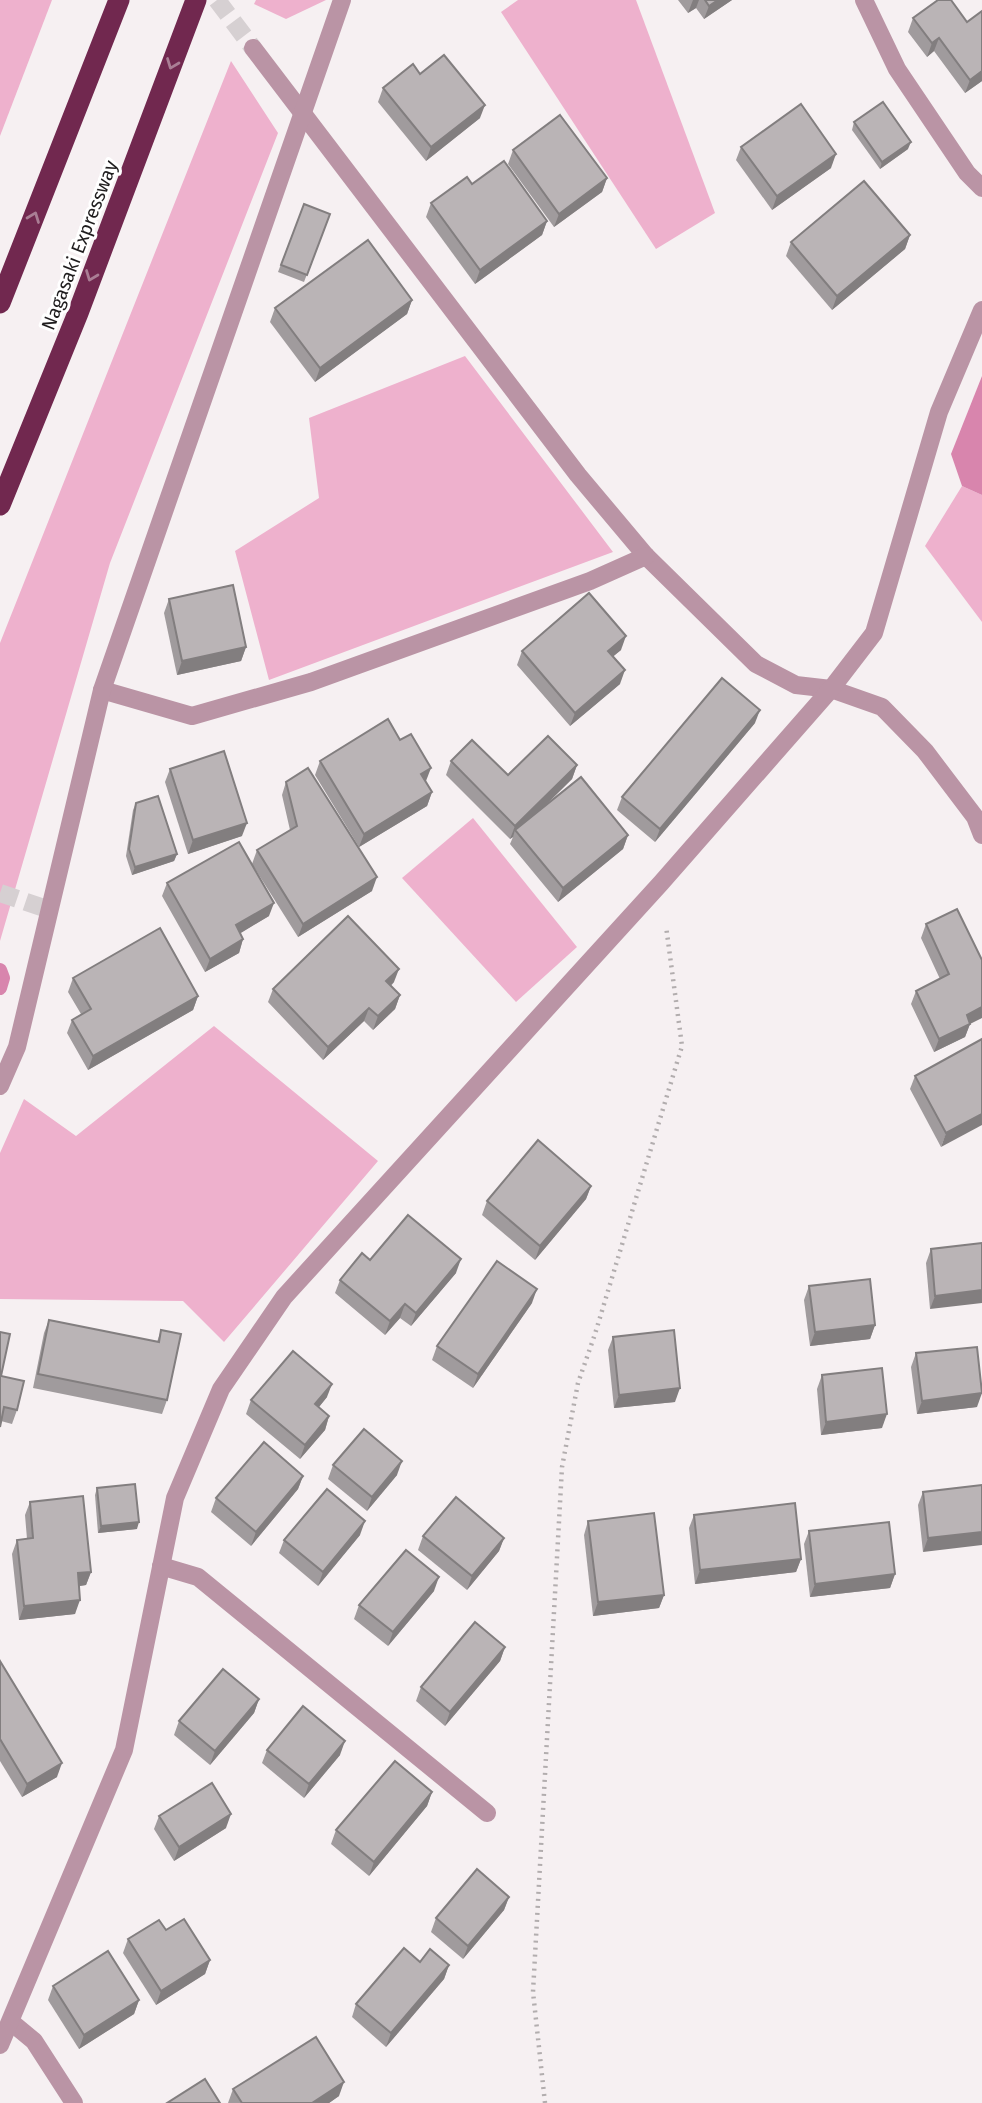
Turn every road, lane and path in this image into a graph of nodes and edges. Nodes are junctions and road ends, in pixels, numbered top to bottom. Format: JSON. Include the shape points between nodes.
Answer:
{"nodes":[{"id":1,"x":119,"y":0,"type":"edge"},
{"id":2,"x":197,"y":0,"type":"edge"},
{"id":3,"x":342,"y":0,"type":"edge"},
{"id":4,"x":864,"y":0,"type":"edge"},
{"id":5,"x":253,"y":48,"type":"tunnel mouth"},
{"id":6,"x":302,"y":115,"type":"junction"},
{"id":7,"x":982,"y":188,"type":"edge"},
{"id":8,"x":0,"y":303,"type":"edge"},
{"id":9,"x":982,"y":310,"type":"edge"},
{"id":10,"x":0,"y":505,"type":"edge"},
{"id":11,"x":646,"y":556,"type":"junction"},
{"id":12,"x":831,"y":689,"type":"junction"},
{"id":13,"x":102,"y":691,"type":"junction"},
{"id":14,"x":982,"y":835,"type":"edge"},
{"id":15,"x":661,"y":883,"type":"junction"},
{"id":16,"x":0,"y":1087,"type":"edge"},
{"id":17,"x":161,"y":1566,"type":"junction"},
{"id":18,"x":486,"y":1813,"type":"dead end"},
{"id":19,"x":10,"y":2022,"type":"junction"},
{"id":20,"x":0,"y":2045,"type":"edge"},
{"id":21,"x":74,"y":2103,"type":"edge"},
{"id":22,"x":545,"y":2103,"type":"edge"}],
"edges":[{"from":8,"to":1,"type":"highway","one_way":true},
{"from":2,"to":10,"type":"highway","name":"Nagasaki Expressway","one_way":true},
{"from":3,"to":6,"type":"street"},
{"from":4,"to":7,"type":"street","via":[[897,69]]},
{"from":5,"to":6,"type":"street"},
{"from":6,"to":11,"type":"street","via":[[578,475]]},
{"from":6,"to":13,"type":"street"},
{"from":9,"to":12,"type":"street","via":[[939,412],[874,633]]},
{"from":11,"to":12,"type":"street","via":[[756,664],[796,685]]},
{"from":11,"to":13,"type":"street","via":[[590,581],[311,682],[192,716]]},
{"from":12,"to":14,"type":"street","via":[[882,707],[925,751],[975,817]]},
{"from":12,"to":15,"type":"street"},
{"from":13,"to":16,"type":"street","via":[[17,1047]]},
{"from":15,"to":17,"type":"street","via":[[284,1297],[222,1389],[175,1499]]},
{"from":15,"to":22,"type":"path","via":[[682,1046],[578,1383],[562,1467],[534,1992]]},
{"from":17,"to":18,"type":"street","via":[[198,1577]]},
{"from":17,"to":19,"type":"street","via":[[124,1750]]},
{"from":19,"to":20,"type":"street"},
{"from":19,"to":21,"type":"street","via":[[34,2041]]}]}
